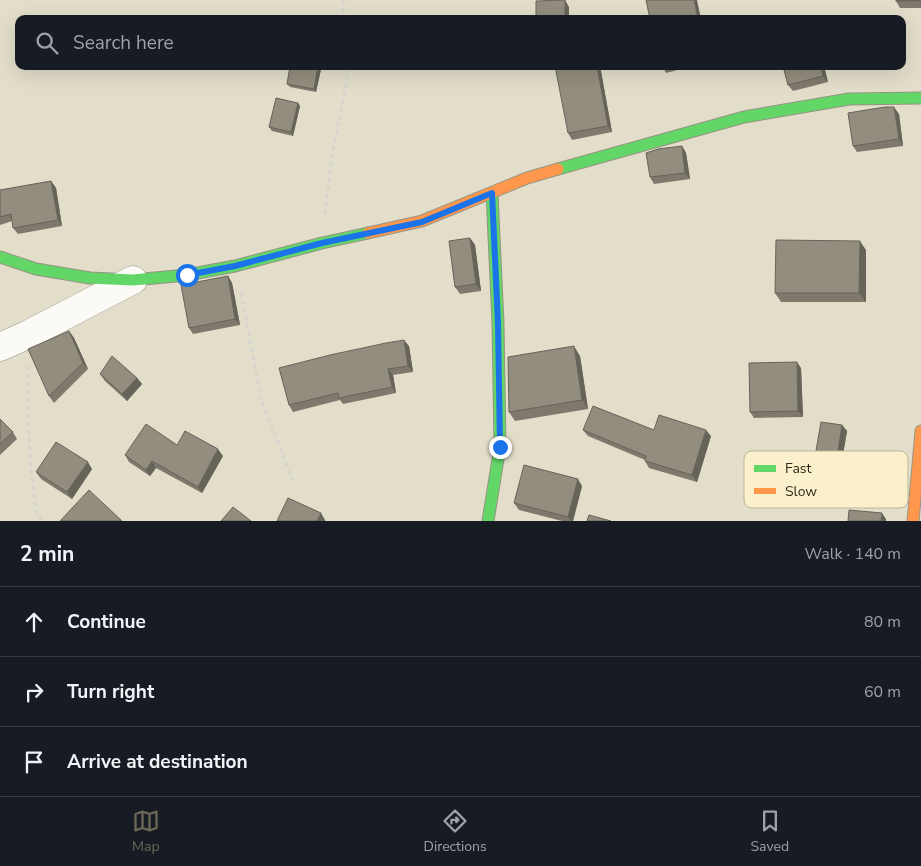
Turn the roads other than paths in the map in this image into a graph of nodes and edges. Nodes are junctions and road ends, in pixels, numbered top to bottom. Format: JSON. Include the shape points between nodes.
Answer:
{"nodes":[{"id":1,"x":921,"y":98,"type":"edge"},
{"id":2,"x":492,"y":193,"type":"junction"},
{"id":3,"x":0,"y":257,"type":"edge"},
{"id":4,"x":133,"y":280,"type":"junction"},
{"id":5,"x":0,"y":347,"type":"edge"},
{"id":6,"x":921,"y":431,"type":"edge"},
{"id":7,"x":488,"y":521,"type":"edge"},
{"id":8,"x":912,"y":521,"type":"edge"}],
"edges":[{"from":1,"to":2,"type":"street","via":[[849,99],[744,117],[527,178]]},
{"from":2,"to":4,"type":"street","via":[[422,222],[235,266]]},
{"from":2,"to":7,"type":"street","via":[[500,447]]},
{"from":3,"to":4,"type":"street","via":[[36,270]]},
{"from":4,"to":5,"type":"street"},
{"from":6,"to":8,"type":"street"}]}
